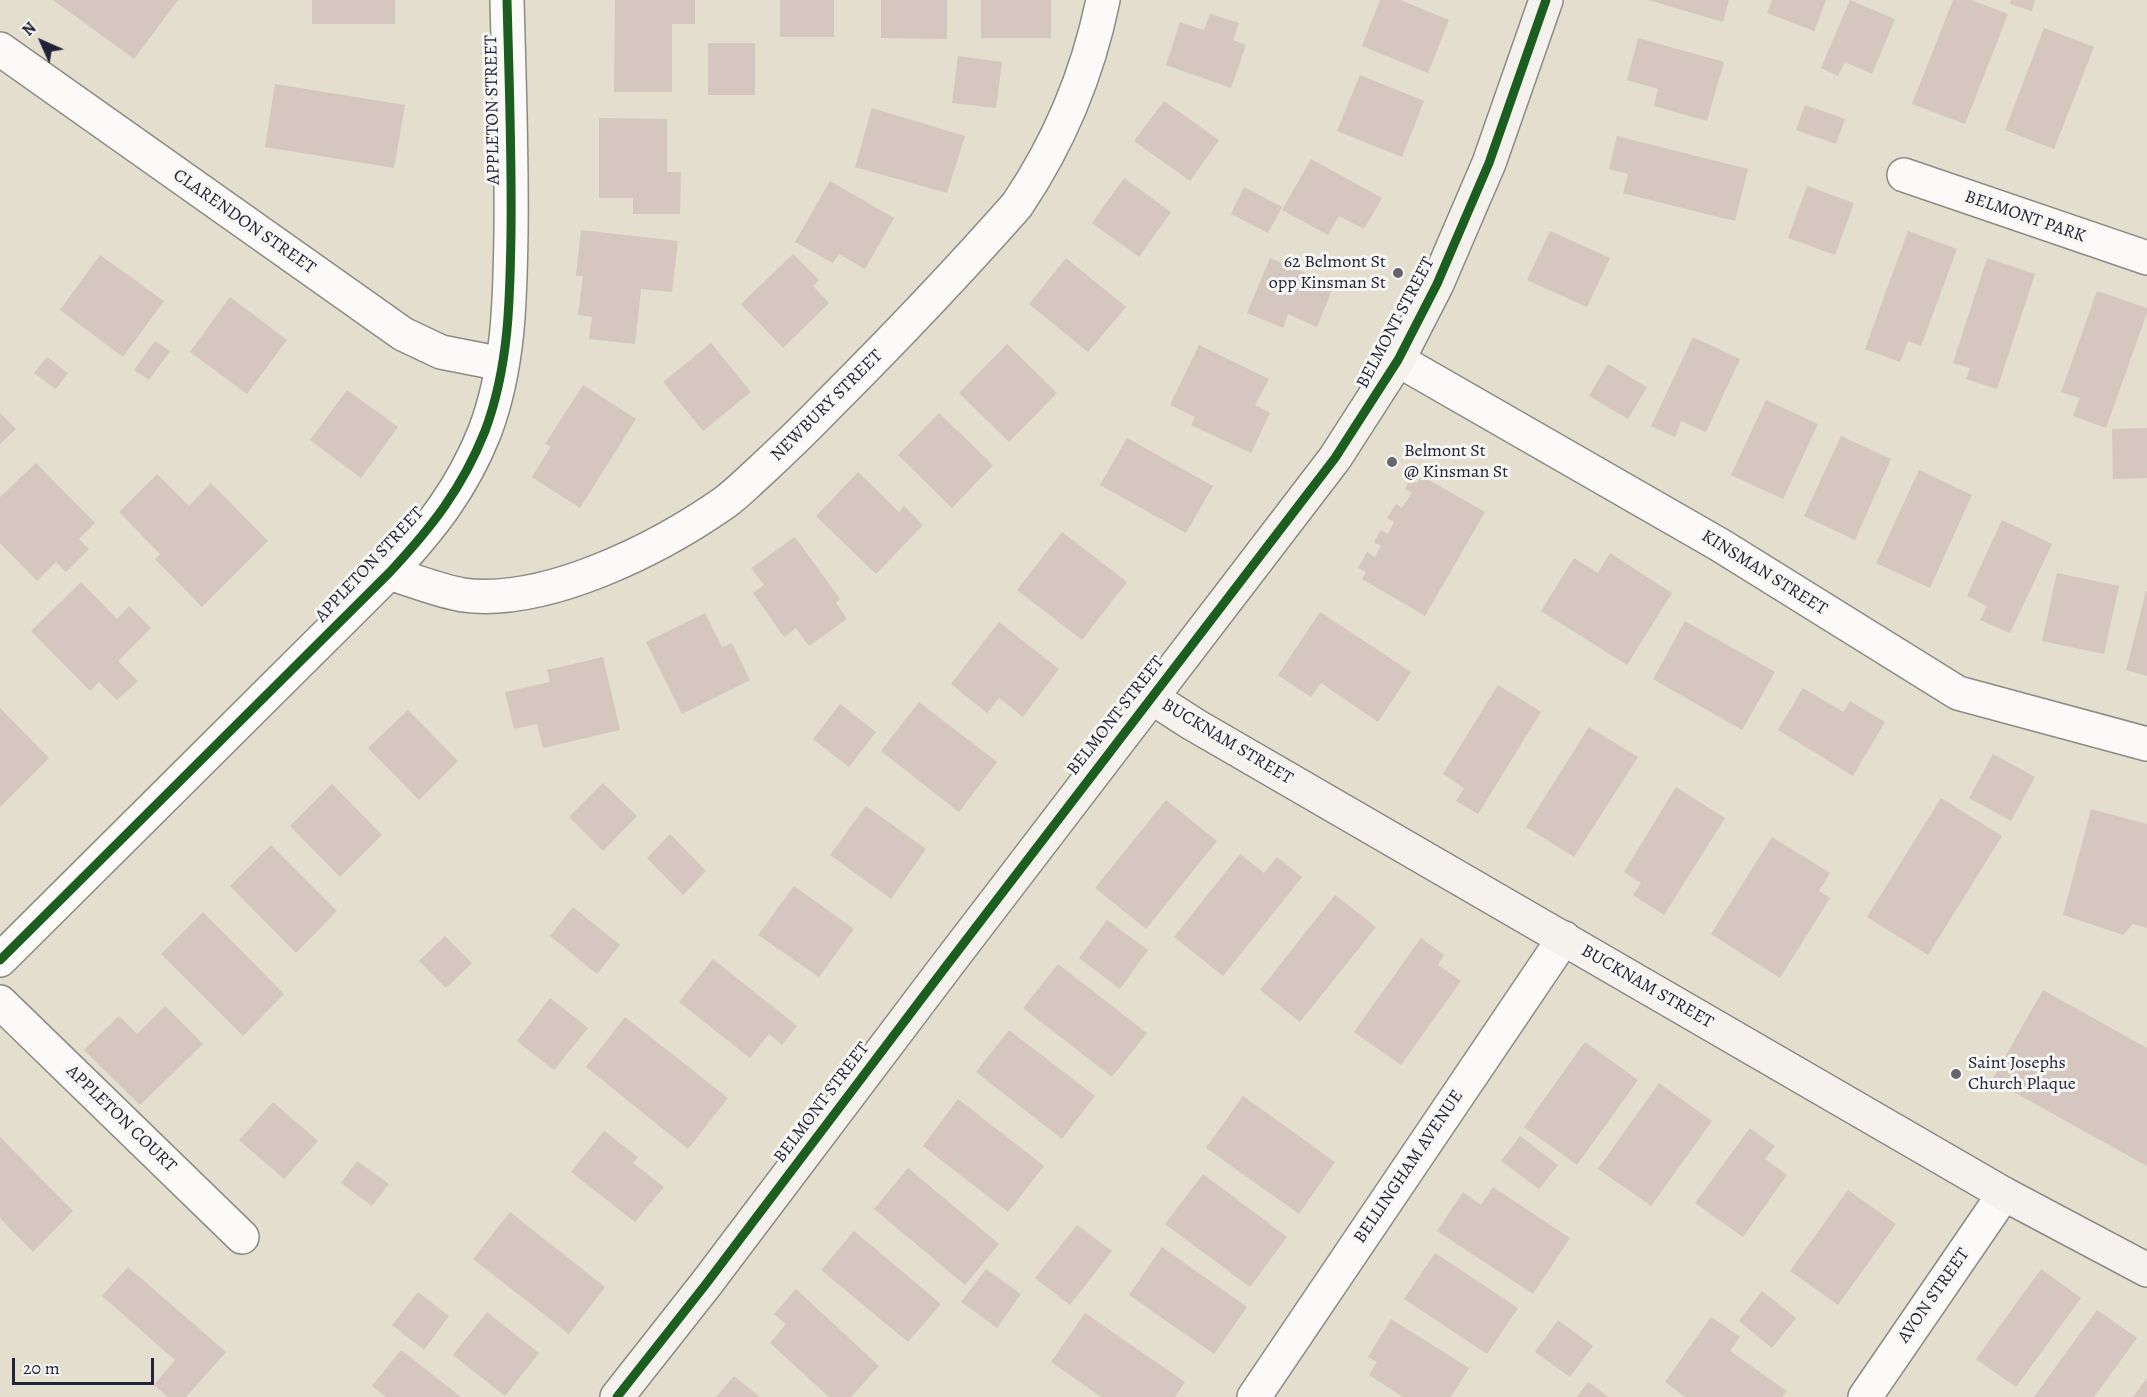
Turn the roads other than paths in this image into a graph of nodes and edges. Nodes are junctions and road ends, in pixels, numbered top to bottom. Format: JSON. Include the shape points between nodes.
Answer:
{"nodes":[{"id":1,"x":507,"y":0,"type":"edge"},
{"id":2,"x":1103,"y":0,"type":"edge"},
{"id":3,"x":1546,"y":0,"type":"edge"},
{"id":4,"x":0,"y":49,"type":"edge"},
{"id":5,"x":1904,"y":175,"type":"dead end"},
{"id":6,"x":2147,"y":258,"type":"edge"},
{"id":7,"x":1398,"y":360,"type":"junction"},
{"id":8,"x":502,"y":364,"type":"junction"},
{"id":9,"x":389,"y":573,"type":"junction"},
{"id":10,"x":1151,"y":697,"type":"junction"},
{"id":11,"x":2147,"y":744,"type":"edge"},
{"id":12,"x":1564,"y":938,"type":"junction"},
{"id":13,"x":0,"y":960,"type":"edge"},
{"id":14,"x":0,"y":1002,"type":"edge"},
{"id":15,"x":2004,"y":1194,"type":"junction"},
{"id":16,"x":242,"y":1237,"type":"dead end"},
{"id":17,"x":2147,"y":1270,"type":"edge"},
{"id":18,"x":617,"y":1397,"type":"edge"},
{"id":19,"x":1254,"y":1397,"type":"edge"},
{"id":20,"x":1864,"y":1397,"type":"edge"}],
"edges":[{"from":1,"to":8,"type":"street","name":"APPLETON STREET","via":[[512,203],[508,332]]},
{"from":2,"to":9,"type":"street","name":"NEWBURY STREET","via":[[1085,71],[1065,119],[1017,205],[899,334],[786,448],[726,502],[632,556],[549,587],[503,595],[463,595]]},
{"from":3,"to":7,"type":"street","name":"BELMONT STREET","via":[[1464,225]]},
{"from":4,"to":8,"type":"street","name":"CLARENDON STREET","via":[[403,334],[441,352]]},
{"from":5,"to":6,"type":"street","name":"BELMONT PARK"},
{"from":7,"to":10,"type":"street","name":"BELMONT STREET","via":[[1335,458]]},
{"from":7,"to":11,"type":"street","name":"KINSMAN STREET","via":[[1720,545],[1958,693]]},
{"from":8,"to":9,"type":"street","name":"APPLETON STREET","via":[[485,430],[457,488],[432,525]]},
{"from":9,"to":13,"type":"street","name":"APPLETON STREET"},
{"from":10,"to":12,"type":"street","name":"BUCKNAM STREET"},
{"from":10,"to":18,"type":"street","name":"BELMONT STREET"},
{"from":12,"to":15,"type":"street","name":"BUCKNAM STREET"},
{"from":12,"to":19,"type":"street","name":"BELLINGHAM AVENUE"},
{"from":14,"to":16,"type":"street","name":"APPLETON COURT"},
{"from":15,"to":17,"type":"street","name":"BUCKNAM STREET"},
{"from":15,"to":20,"type":"street","name":"AVON STREET"}]}
